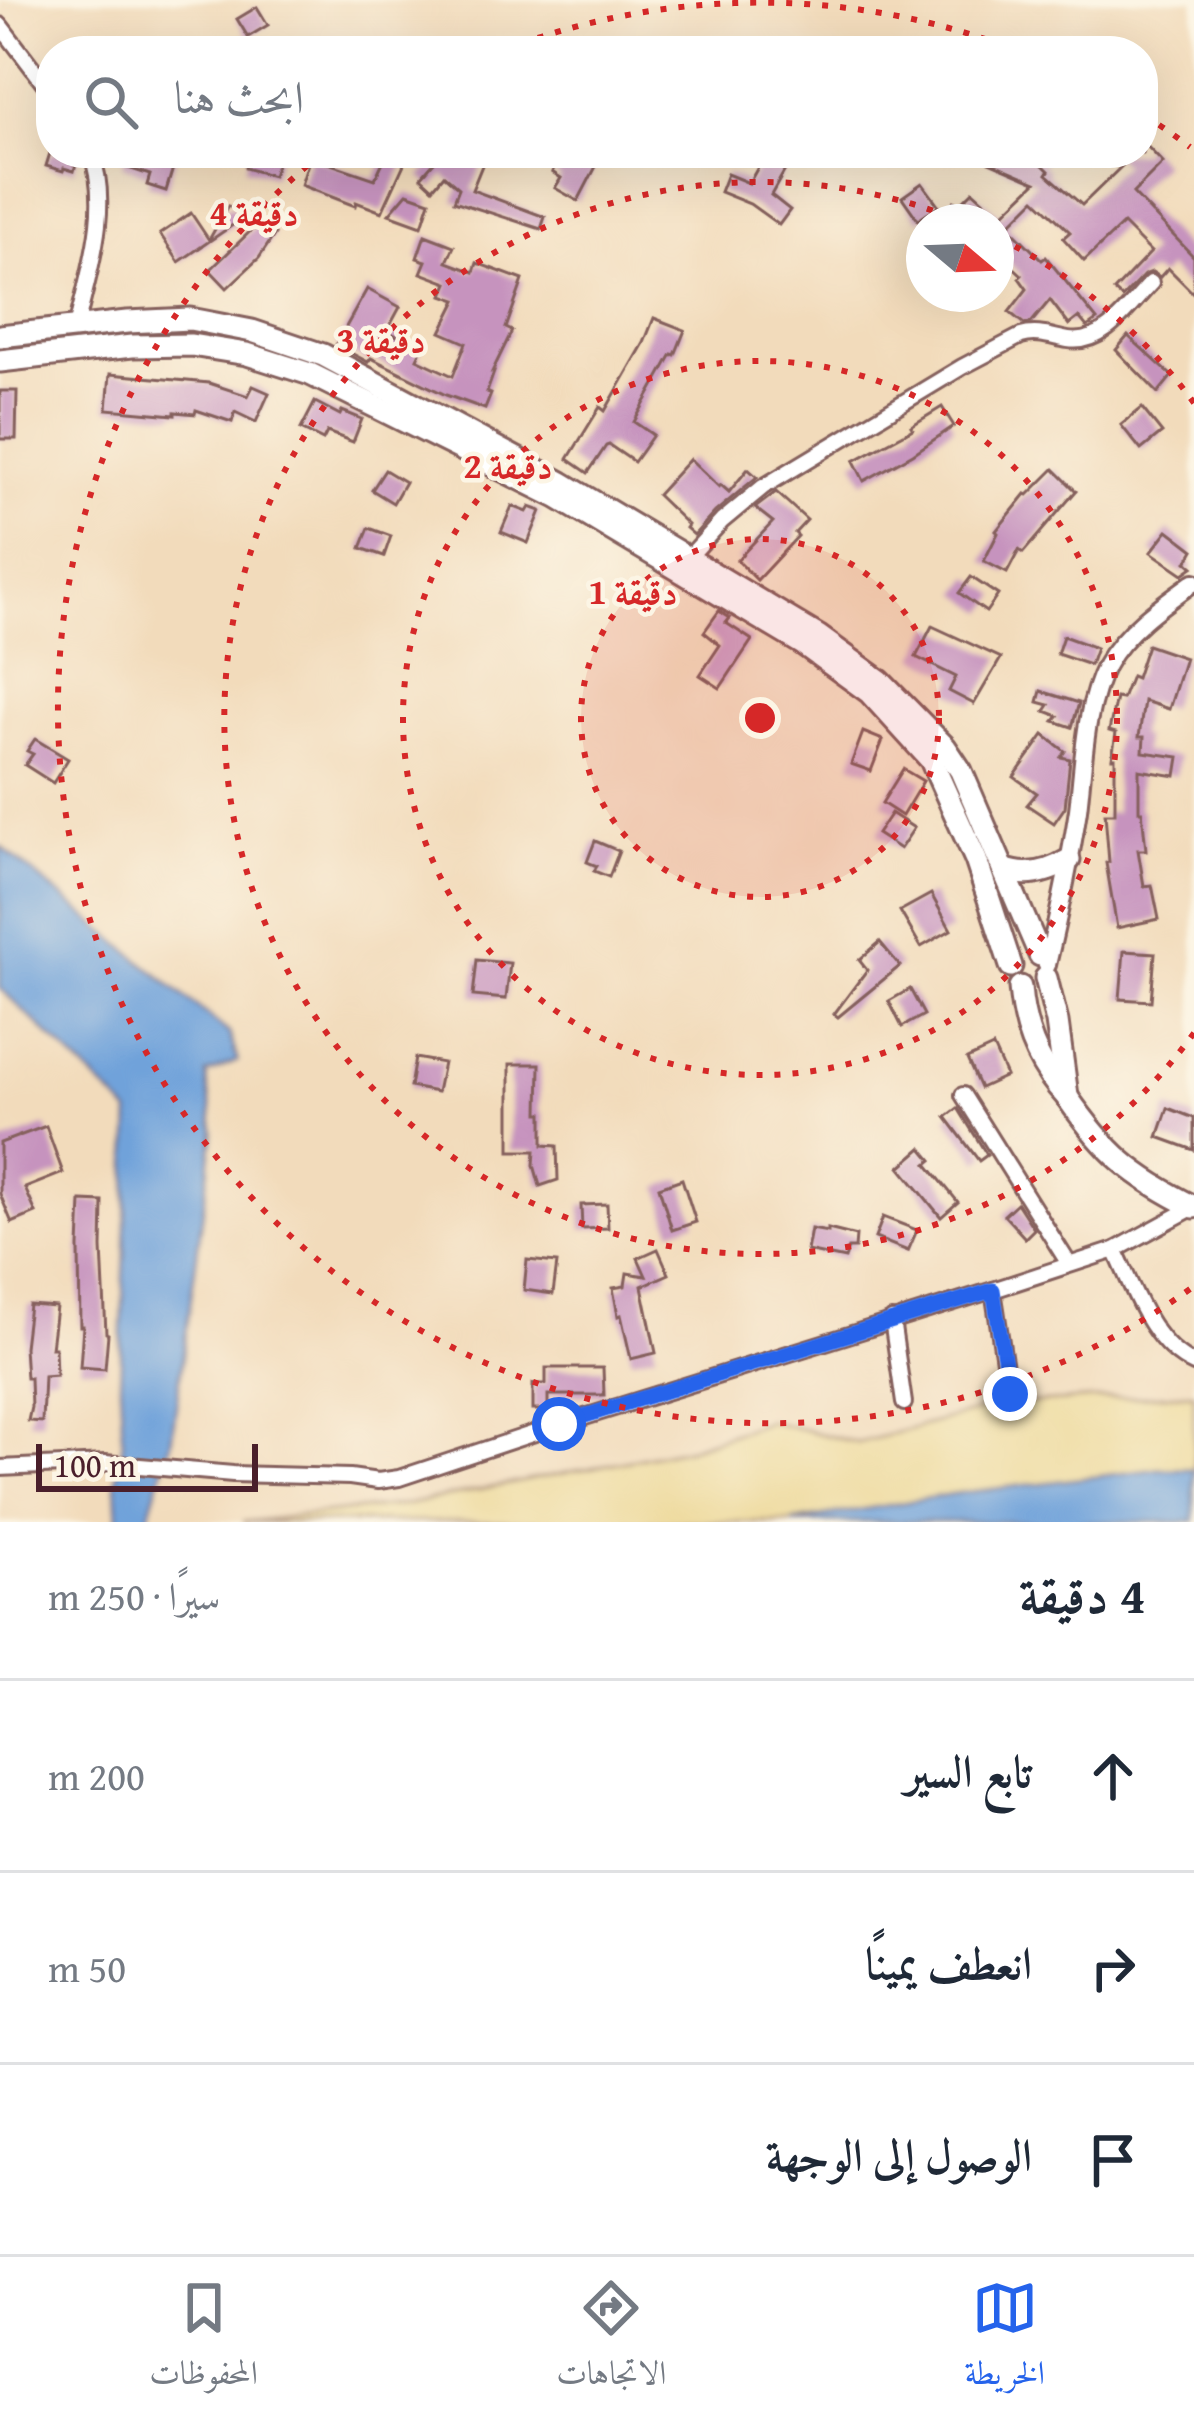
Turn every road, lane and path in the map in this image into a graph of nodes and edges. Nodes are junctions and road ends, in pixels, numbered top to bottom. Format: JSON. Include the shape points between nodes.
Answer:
{"nodes":[{"id":1,"x":0,"y":25,"type":"edge"},
{"id":2,"x":36,"y":72,"type":"edge"},
{"id":3,"x":97,"y":168,"type":"edge"},
{"id":4,"x":1151,"y":283,"type":"dead end"},
{"id":5,"x":76,"y":328,"type":"junction"},
{"id":6,"x":0,"y":336,"type":"edge"},
{"id":7,"x":0,"y":361,"type":"edge"},
{"id":8,"x":688,"y":558,"type":"junction"},
{"id":9,"x":1194,"y":583,"type":"edge"},
{"id":10,"x":1069,"y":860,"type":"junction"},
{"id":11,"x":1004,"y":868,"type":"junction"},
{"id":12,"x":1044,"y":966,"type":"junction"},
{"id":13,"x":1015,"y":976,"type":"junction"},
{"id":14,"x":963,"y":1095,"type":"dead end"},
{"id":15,"x":1067,"y":1097,"type":"junction"},
{"id":16,"x":1194,"y":1207,"type":"edge"},
{"id":17,"x":1114,"y":1250,"type":"junction"},
{"id":18,"x":1069,"y":1264,"type":"junction"},
{"id":19,"x":993,"y":1290,"type":"junction"},
{"id":20,"x":892,"y":1320,"type":"junction"},
{"id":21,"x":1194,"y":1364,"type":"edge"},
{"id":22,"x":1010,"y":1394,"type":"dead end"},
{"id":23,"x":904,"y":1402,"type":"dead end"},
{"id":24,"x":0,"y":1468,"type":"edge"}],
"edges":[{"from":1,"to":2,"type":"street"},
{"from":3,"to":5,"type":"street","via":[[98,227]]},
{"from":4,"to":8,"type":"street","via":[[1094,338],[1021,336],[846,435],[763,487]]},
{"from":5,"to":6,"type":"main road"},
{"from":5,"to":8,"type":"main road","via":[[190,319],[323,356]]},
{"from":7,"to":13,"type":"main road","via":[[191,345],[310,374],[557,497],[803,644],[869,692],[931,760]]},
{"from":8,"to":11,"type":"main road","via":[[880,681],[961,771]]},
{"from":9,"to":10,"type":"street","via":[[1108,661],[1094,695]]},
{"from":10,"to":11,"type":"main road","via":[[1038,873]]},
{"from":10,"to":12,"type":"street"},
{"from":11,"to":12,"type":"main road"},
{"from":12,"to":13,"type":"main road","via":[[1031,988]]},
{"from":12,"to":13,"type":"main road","via":[[1035,952],[1022,952]]},
{"from":12,"to":15,"type":"main road"},
{"from":13,"to":15,"type":"main road","via":[[1028,1033]]},
{"from":14,"to":18,"type":"street"},
{"from":15,"to":16,"type":"main road","via":[[1125,1166]]},
{"from":16,"to":17,"type":"street"},
{"from":17,"to":18,"type":"street"},
{"from":17,"to":21,"type":"street","via":[[1154,1326]]},
{"from":18,"to":19,"type":"street"},
{"from":19,"to":20,"type":"street"},
{"from":19,"to":22,"type":"street"},
{"from":20,"to":23,"type":"street"},
{"from":20,"to":24,"type":"street","via":[[399,1478],[105,1463]]}]}
